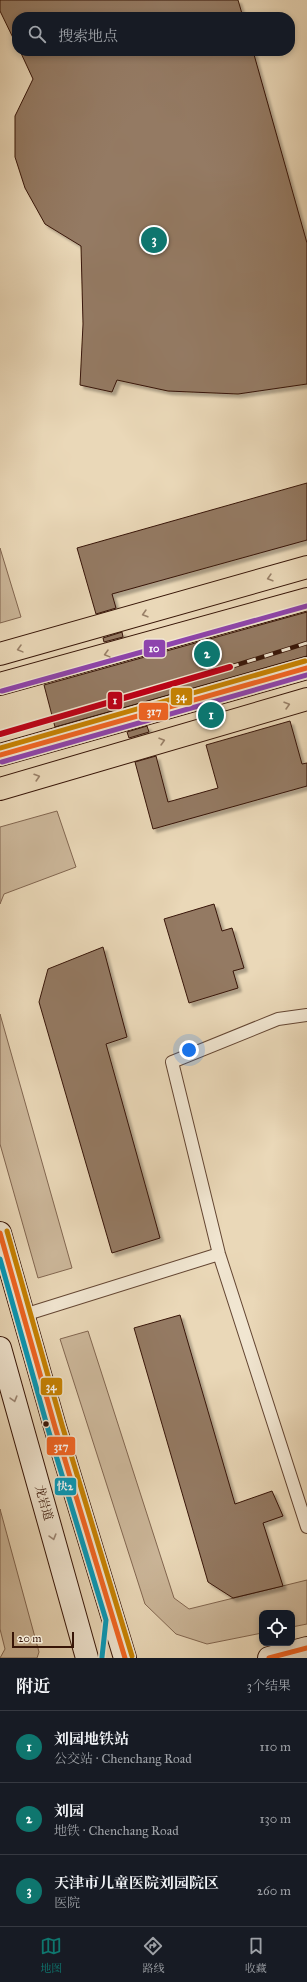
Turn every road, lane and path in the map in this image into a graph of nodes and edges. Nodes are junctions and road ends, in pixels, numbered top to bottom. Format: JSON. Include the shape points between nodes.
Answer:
{"nodes":[{"id":1,"x":307,"y":567,"type":"edge"},
{"id":2,"x":307,"y":599,"type":"edge"},
{"id":3,"x":0,"y":654,"type":"edge"},
{"id":4,"x":307,"y":668,"type":"edge"},
{"id":5,"x":0,"y":684,"type":"edge"},
{"id":6,"x":307,"y":699,"type":"edge"},
{"id":7,"x":0,"y":756,"type":"edge"},
{"id":8,"x":0,"y":789,"type":"edge"},
{"id":9,"x":307,"y":1015,"type":"edge"},
{"id":10,"x":0,"y":1232,"type":"edge"},
{"id":11,"x":219,"y":1254,"type":"junction"},
{"id":12,"x":24,"y":1315,"type":"junction"},
{"id":13,"x":0,"y":1348,"type":"edge"},
{"id":14,"x":307,"y":1526,"type":"edge"},
{"id":15,"x":113,"y":1619,"type":"junction"},
{"id":16,"x":80,"y":1633,"type":"junction"},
{"id":17,"x":307,"y":1648,"type":"edge"},
{"id":18,"x":78,"y":1658,"type":"edge"},
{"id":19,"x":87,"y":1658,"type":"edge"},
{"id":20,"x":109,"y":1658,"type":"edge"},
{"id":21,"x":125,"y":1658,"type":"edge"},
{"id":22,"x":269,"y":1658,"type":"edge"}],
"edges":[{"from":1,"to":3,"type":"main road","one_way":true},
{"from":2,"to":5,"type":"main road","one_way":true},
{"from":4,"to":7,"type":"main road"},
{"from":8,"to":6,"type":"main road","one_way":true},
{"from":9,"to":11,"type":"lane","via":[[278,1019],[172,1062]]},
{"from":10,"to":12,"type":"main road"},
{"from":11,"to":12,"type":"lane"},
{"from":11,"to":14,"type":"lane"},
{"from":12,"to":15,"type":"main road"},
{"from":13,"to":16,"type":"main road","name":"龙岩道","one_way":true},
{"from":15,"to":20,"type":"main road"},
{"from":15,"to":21,"type":"main road"},
{"from":16,"to":18,"type":"main road"},
{"from":16,"to":19,"type":"main road","name":"龙岩道"},
{"from":17,"to":22,"type":"main road"}]}
